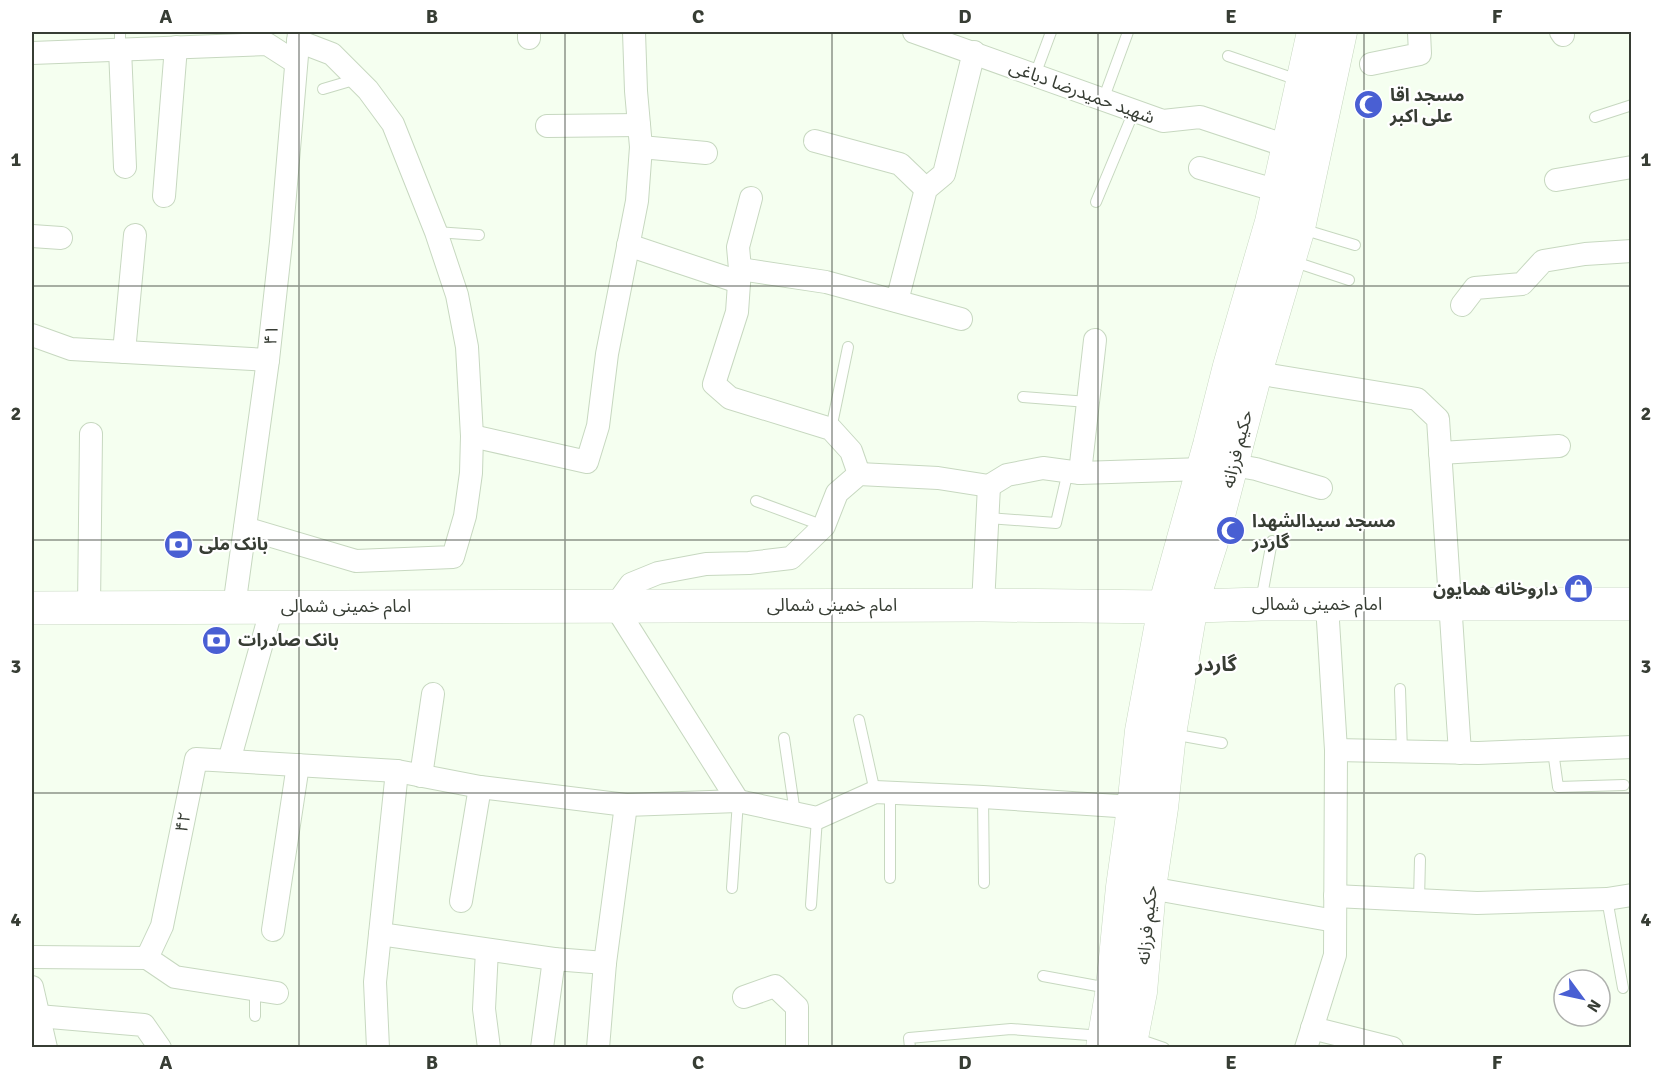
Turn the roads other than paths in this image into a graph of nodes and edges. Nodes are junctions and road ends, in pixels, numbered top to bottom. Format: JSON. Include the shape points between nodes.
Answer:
{"nodes":[{"id":1,"x":634,"y":32,"type":"edge"},
{"id":2,"x":914,"y":32,"type":"edge"},
{"id":3,"x":1051,"y":32,"type":"edge"},
{"id":4,"x":1128,"y":32,"type":"edge"},
{"id":5,"x":1313,"y":32,"type":"edge"},
{"id":6,"x":1341,"y":32,"type":"edge"},
{"id":7,"x":1419,"y":32,"type":"edge"},
{"id":8,"x":120,"y":40,"type":"edge"},
{"id":9,"x":298,"y":45,"type":"edge"},
{"id":10,"x":176,"y":47,"type":"junction"},
{"id":11,"x":974,"y":52,"type":"junction"},
{"id":12,"x":32,"y":53,"type":"edge"},
{"id":13,"x":1228,"y":56,"type":"dead end"},
{"id":14,"x":1371,"y":64,"type":"dead end"},
{"id":15,"x":1035,"y":75,"type":"junction"},
{"id":16,"x":357,"y":79,"type":"junction"},
{"id":17,"x":1302,"y":81,"type":"junction"},
{"id":18,"x":323,"y":90,"type":"dead end"},
{"id":19,"x":1103,"y":100,"type":"junction"},
{"id":20,"x":1632,"y":105,"type":"edge"},
{"id":21,"x":1134,"y":111,"type":"junction"},
{"id":22,"x":1595,"y":117,"type":"dead end"},
{"id":23,"x":639,"y":124,"type":"junction"},
{"id":24,"x":547,"y":126,"type":"dead end"},
{"id":25,"x":815,"y":141,"type":"dead end"},
{"id":26,"x":641,"y":147,"type":"junction"},
{"id":27,"x":1300,"y":151,"type":"junction"},
{"id":28,"x":706,"y":153,"type":"dead end"},
{"id":29,"x":125,"y":167,"type":"dead end"},
{"id":30,"x":1632,"y":167,"type":"edge"},
{"id":31,"x":1200,"y":168,"type":"dead end"},
{"id":32,"x":1556,"y":180,"type":"dead end"},
{"id":33,"x":926,"y":189,"type":"junction"},
{"id":34,"x":1278,"y":191,"type":"junction"},
{"id":35,"x":164,"y":196,"type":"dead end"},
{"id":36,"x":751,"y":198,"type":"dead end"},
{"id":37,"x":1096,"y":202,"type":"dead end"},
{"id":38,"x":1299,"y":228,"type":"junction"},
{"id":39,"x":436,"y":232,"type":"junction"},
{"id":40,"x":135,"y":235,"type":"dead end"},
{"id":41,"x":479,"y":235,"type":"dead end"},
{"id":42,"x":32,"y":236,"type":"edge"},
{"id":43,"x":61,"y":238,"type":"dead end"},
{"id":44,"x":628,"y":245,"type":"junction"},
{"id":45,"x":1355,"y":245,"type":"dead end"},
{"id":46,"x":1632,"y":251,"type":"edge"},
{"id":47,"x":1289,"y":260,"type":"junction"},
{"id":48,"x":740,"y":275,"type":"junction"},
{"id":49,"x":1349,"y":280,"type":"dead end"},
{"id":50,"x":897,"y":301,"type":"junction"},
{"id":51,"x":1462,"y":305,"type":"dead end"},
{"id":52,"x":960,"y":319,"type":"dead end"},
{"id":53,"x":32,"y":335,"type":"edge"},
{"id":54,"x":1095,"y":340,"type":"dead end"},
{"id":55,"x":848,"y":347,"type":"dead end"},
{"id":56,"x":124,"y":352,"type":"junction"},
{"id":57,"x":268,"y":360,"type":"junction"},
{"id":58,"x":1256,"y":373,"type":"junction"},
{"id":59,"x":1023,"y":397,"type":"dead end"},
{"id":60,"x":1088,"y":402,"type":"junction"},
{"id":61,"x":831,"y":429,"type":"junction"},
{"id":62,"x":91,"y":434,"type":"dead end"},
{"id":63,"x":472,"y":436,"type":"junction"},
{"id":64,"x":1559,"y":446,"type":"dead end"},
{"id":65,"x":1440,"y":453,"type":"junction"},
{"id":66,"x":1233,"y":465,"type":"junction"},
{"id":67,"x":1203,"y":469,"type":"junction"},
{"id":68,"x":1074,"y":472,"type":"junction"},
{"id":69,"x":859,"y":474,"type":"junction"},
{"id":70,"x":989,"y":486,"type":"junction"},
{"id":71,"x":1321,"y":488,"type":"dead end"},
{"id":72,"x":756,"y":501,"type":"dead end"},
{"id":73,"x":988,"y":518,"type":"junction"},
{"id":74,"x":824,"y":526,"type":"junction"},
{"id":75,"x":245,"y":528,"type":"junction"},
{"id":76,"x":1272,"y":541,"type":"dead end"},
{"id":77,"x":1261,"y":604,"type":"junction"},
{"id":78,"x":1449,"y":604,"type":"junction"},
{"id":79,"x":1632,"y":604,"type":"edge"},
{"id":80,"x":983,"y":605,"type":"junction"},
{"id":81,"x":1327,"y":605,"type":"junction"},
{"id":82,"x":234,"y":606,"type":"junction"},
{"id":83,"x":272,"y":606,"type":"junction"},
{"id":84,"x":615,"y":606,"type":"junction"},
{"id":85,"x":1178,"y":606,"type":"junction"},
{"id":86,"x":89,"y":607,"type":"junction"},
{"id":87,"x":32,"y":608,"type":"edge"},
{"id":88,"x":1400,"y":688,"type":"dead end"},
{"id":89,"x":433,"y":694,"type":"dead end"},
{"id":90,"x":859,"y":720,"type":"dead end"},
{"id":91,"x":1170,"y":734,"type":"junction"},
{"id":92,"x":784,"y":738,"type":"dead end"},
{"id":93,"x":1222,"y":743,"type":"dead end"},
{"id":94,"x":1632,"y":747,"type":"edge"},
{"id":95,"x":1336,"y":750,"type":"junction"},
{"id":96,"x":1553,"y":751,"type":"junction"},
{"id":97,"x":1402,"y":752,"type":"junction"},
{"id":98,"x":1460,"y":753,"type":"junction"},
{"id":99,"x":229,"y":761,"type":"junction"},
{"id":100,"x":298,"y":765,"type":"junction"},
{"id":101,"x":397,"y":771,"type":"junction"},
{"id":102,"x":421,"y":776,"type":"junction"},
{"id":103,"x":1624,"y":785,"type":"dead end"},
{"id":104,"x":480,"y":787,"type":"junction"},
{"id":105,"x":882,"y":792,"type":"junction"},
{"id":106,"x":983,"y":797,"type":"junction"},
{"id":107,"x":738,"y":801,"type":"junction"},
{"id":108,"x":626,"y":805,"type":"junction"},
{"id":109,"x":1148,"y":808,"type":"junction"},
{"id":110,"x":795,"y":813,"type":"junction"},
{"id":111,"x":818,"y":818,"type":"junction"},
{"id":112,"x":1420,"y":859,"type":"dead end"},
{"id":113,"x":890,"y":878,"type":"dead end"},
{"id":114,"x":984,"y":883,"type":"dead end"},
{"id":115,"x":732,"y":888,"type":"dead end"},
{"id":116,"x":1150,"y":888,"type":"junction"},
{"id":117,"x":1632,"y":895,"type":"edge"},
{"id":118,"x":1335,"y":896,"type":"junction"},
{"id":119,"x":1607,"y":899,"type":"junction"},
{"id":120,"x":1419,"y":900,"type":"junction"},
{"id":121,"x":461,"y":901,"type":"dead end"},
{"id":122,"x":811,"y":905,"type":"dead end"},
{"id":123,"x":1335,"y":921,"type":"junction"},
{"id":124,"x":273,"y":930,"type":"dead end"},
{"id":125,"x":380,"y":934,"type":"junction"},
{"id":126,"x":487,"y":950,"type":"junction"},
{"id":127,"x":32,"y":957,"type":"edge"},
{"id":128,"x":147,"y":958,"type":"junction"},
{"id":129,"x":554,"y":959,"type":"junction"},
{"id":130,"x":605,"y":963,"type":"junction"},
{"id":131,"x":1043,"y":976,"type":"dead end"},
{"id":132,"x":32,"y":987,"type":"edge"},
{"id":133,"x":1112,"y":988,"type":"junction"},
{"id":134,"x":1623,"y":988,"type":"dead end"},
{"id":135,"x":266,"y":991,"type":"joint"},
{"id":136,"x":744,"y":996,"type":"dead end"},
{"id":137,"x":38,"y":1016,"type":"junction"},
{"id":138,"x":255,"y":1016,"type":"dead end"},
{"id":139,"x":1309,"y":1038,"type":"edge"},
{"id":140,"x":1117,"y":1042,"type":"edge"},
{"id":141,"x":46,"y":1047,"type":"edge"},
{"id":142,"x":160,"y":1047,"type":"edge"},
{"id":143,"x":378,"y":1047,"type":"edge"},
{"id":144,"x":489,"y":1047,"type":"edge"},
{"id":145,"x":542,"y":1047,"type":"edge"},
{"id":146,"x":598,"y":1047,"type":"edge"},
{"id":147,"x":797,"y":1047,"type":"edge"},
{"id":148,"x":910,"y":1047,"type":"edge"},
{"id":149,"x":1164,"y":1047,"type":"edge"},
{"id":150,"x":1392,"y":1047,"type":"edge"}],
"edges":[{"from":1,"to":23,"type":"street"},
{"from":2,"to":11,"type":"street","name":"شهید حمیدرضا دباغی"},
{"from":3,"to":15,"type":"lane"},
{"from":4,"to":19,"type":"lane"},
{"from":5,"to":17,"type":"street","name":"حکیم فرزانه"},
{"from":6,"to":27,"type":"street","name":"حکیم فرزانه"},
{"from":7,"to":14,"type":"street","via":[[1420,54]]},
{"from":8,"to":10,"type":"street"},
{"from":8,"to":12,"type":"street"},
{"from":8,"to":29,"type":"street"},
{"from":9,"to":10,"type":"street"},
{"from":9,"to":16,"type":"street","via":[[332,54]]},
{"from":9,"to":57,"type":"street","name":"۴۱"},
{"from":10,"to":35,"type":"street"},
{"from":11,"to":15,"type":"street","name":"شهید حمیدرضا دباغی"},
{"from":11,"to":33,"type":"street","via":[[945,174]]},
{"from":13,"to":17,"type":"lane"},
{"from":15,"to":19,"type":"street","name":"شهید حمیدرضا دباغی"},
{"from":16,"to":18,"type":"lane"},
{"from":16,"to":39,"type":"street","via":[[393,124]]},
{"from":17,"to":27,"type":"street","name":"حکیم فرزانه"},
{"from":19,"to":21,"type":"street","name":"شهید حمیدرضا دباغی"},
{"from":20,"to":22,"type":"lane"},
{"from":21,"to":27,"type":"street","name":"شهید حمیدرضا دباغی","via":[[1162,121],[1200,117]]},
{"from":21,"to":37,"type":"lane"},
{"from":23,"to":24,"type":"street"},
{"from":23,"to":26,"type":"street"},
{"from":25,"to":33,"type":"street","via":[[900,164]]},
{"from":26,"to":28,"type":"street"},
{"from":26,"to":44,"type":"street","via":[[637,201]]},
{"from":27,"to":34,"type":"street","name":"حکیم فرزانه"},
{"from":27,"to":38,"type":"street","name":"حکیم فرزانه"},
{"from":30,"to":32,"type":"street"},
{"from":31,"to":34,"type":"street"},
{"from":33,"to":50,"type":"street"},
{"from":34,"to":67,"type":"street","name":"حکیم فرزانه"},
{"from":36,"to":48,"type":"street","via":[[738,247]]},
{"from":38,"to":45,"type":"lane"},
{"from":38,"to":47,"type":"street","name":"حکیم فرزانه"},
{"from":39,"to":41,"type":"lane"},
{"from":39,"to":63,"type":"street","via":[[457,295],[467,347]]},
{"from":40,"to":56,"type":"street"},
{"from":42,"to":43,"type":"street"},
{"from":44,"to":48,"type":"street"},
{"from":44,"to":63,"type":"street","via":[[598,426],[587,462]]},
{"from":46,"to":51,"type":"street","via":[[1543,261],[1522,284],[1475,288]]},
{"from":47,"to":49,"type":"lane"},
{"from":47,"to":58,"type":"street","name":"حکیم فرزانه"},
{"from":48,"to":50,"type":"street","via":[[826,282]]},
{"from":48,"to":61,"type":"street","via":[[737,312],[714,384],[730,398]]},
{"from":50,"to":52,"type":"street"},
{"from":53,"to":56,"type":"street","via":[[71,349]]},
{"from":54,"to":60,"type":"street"},
{"from":55,"to":61,"type":"lane"},
{"from":56,"to":57,"type":"street"},
{"from":57,"to":75,"type":"street","name":"۴۱"},
{"from":58,"to":65,"type":"street","via":[[1417,399],[1438,418]]},
{"from":58,"to":66,"type":"street","name":"حکیم فرزانه"},
{"from":59,"to":60,"type":"lane"},
{"from":60,"to":68,"type":"street"},
{"from":61,"to":69,"type":"street","via":[[851,451]]},
{"from":62,"to":86,"type":"street"},
{"from":63,"to":75,"type":"street","via":[[465,516],[453,557],[356,561]]},
{"from":64,"to":65,"type":"street"},
{"from":65,"to":78,"type":"street"},
{"from":66,"to":67,"type":"street"},
{"from":66,"to":71,"type":"street"},
{"from":66,"to":85,"type":"street","name":"حکیم فرزانه","via":[[1212,542]]},
{"from":67,"to":68,"type":"street"},
{"from":67,"to":85,"type":"street","name":"حکیم فرزانه"},
{"from":68,"to":70,"type":"street","via":[[1042,468],[1007,475]]},
{"from":68,"to":73,"type":"lane","via":[[1056,523]]},
{"from":69,"to":70,"type":"street","via":[[938,478]]},
{"from":69,"to":74,"type":"street","via":[[837,493]]},
{"from":70,"to":73,"type":"street"},
{"from":72,"to":74,"type":"lane"},
{"from":73,"to":80,"type":"street"},
{"from":74,"to":84,"type":"street","via":[[791,558],[706,564],[658,573],[631,584]]},
{"from":75,"to":82,"type":"street","name":"۴۱"},
{"from":76,"to":77,"type":"lane"},
{"from":77,"to":81,"type":"main road","name":"امام خمینی شمالی"},
{"from":77,"to":85,"type":"main road","name":"امام خمینی شمالی"},
{"from":78,"to":79,"type":"main road","name":"امام خمینی شمالی"},
{"from":78,"to":81,"type":"main road","name":"امام خمینی شمالی"},
{"from":78,"to":98,"type":"street"},
{"from":80,"to":84,"type":"main road","name":"امام خمینی شمالی"},
{"from":80,"to":85,"type":"main road","name":"امام خمینی شمالی"},
{"from":81,"to":95,"type":"street"},
{"from":82,"to":83,"type":"main road","name":"امام خمینی شمالی"},
{"from":82,"to":86,"type":"main road","name":"امام خمینی شمالی"},
{"from":83,"to":84,"type":"main road","name":"امام خمینی شمالی"},
{"from":83,"to":99,"type":"street"},
{"from":84,"to":107,"type":"street"},
{"from":85,"to":91,"type":"street","name":"حکیم فرزانه"},
{"from":85,"to":109,"type":"street","name":"حکیم فرزانه","via":[[1141,731]]},
{"from":86,"to":87,"type":"main road","name":"امام خمینی شمالی"},
{"from":88,"to":97,"type":"lane"},
{"from":89,"to":102,"type":"street"},
{"from":90,"to":105,"type":"lane"},
{"from":91,"to":93,"type":"lane"},
{"from":91,"to":109,"type":"street","name":"حکیم فرزانه"},
{"from":92,"to":110,"type":"lane"},
{"from":94,"to":96,"type":"street"},
{"from":95,"to":97,"type":"street"},
{"from":95,"to":118,"type":"street"},
{"from":96,"to":98,"type":"street"},
{"from":96,"to":103,"type":"lane","via":[[1558,787]]},
{"from":97,"to":98,"type":"street"},
{"from":99,"to":100,"type":"street"},
{"from":99,"to":128,"type":"street","name":"۴۲","via":[[196,759],[162,926]]},
{"from":100,"to":101,"type":"street"},
{"from":100,"to":124,"type":"street"},
{"from":101,"to":102,"type":"street"},
{"from":101,"to":125,"type":"street"},
{"from":102,"to":104,"type":"street"},
{"from":104,"to":108,"type":"street"},
{"from":104,"to":121,"type":"street"},
{"from":105,"to":106,"type":"street"},
{"from":105,"to":111,"type":"street"},
{"from":105,"to":113,"type":"lane"},
{"from":106,"to":109,"type":"street"},
{"from":106,"to":114,"type":"lane"},
{"from":107,"to":108,"type":"street"},
{"from":107,"to":110,"type":"street"},
{"from":107,"to":115,"type":"lane"},
{"from":108,"to":130,"type":"street"},
{"from":109,"to":116,"type":"street","name":"حکیم فرزانه"},
{"from":109,"to":133,"type":"street","name":"حکیم فرزانه","via":[[1122,887]]},
{"from":110,"to":111,"type":"street"},
{"from":111,"to":122,"type":"lane"},
{"from":112,"to":120,"type":"lane"},
{"from":116,"to":123,"type":"street"},
{"from":116,"to":140,"type":"street","name":"حکیم فرزانه","via":[[1141,992]]},
{"from":117,"to":119,"type":"street"},
{"from":118,"to":120,"type":"street"},
{"from":118,"to":123,"type":"street"},
{"from":119,"to":120,"type":"street","via":[[1477,903]]},
{"from":119,"to":134,"type":"lane"},
{"from":123,"to":139,"type":"street","via":[[1335,955]]},
{"from":125,"to":126,"type":"street"},
{"from":125,"to":143,"type":"street","via":[[375,982]]},
{"from":126,"to":129,"type":"street"},
{"from":126,"to":144,"type":"street","via":[[484,1009]]},
{"from":127,"to":128,"type":"street"},
{"from":128,"to":135,"type":"street","via":[[175,977]]},
{"from":129,"to":130,"type":"street"},
{"from":129,"to":145,"type":"street"},
{"from":130,"to":146,"type":"street"},
{"from":131,"to":133,"type":"lane"},
{"from":132,"to":137,"type":"street"},
{"from":133,"to":140,"type":"street","name":"حکیم فرزانه"},
{"from":135,"to":138,"type":"lane"},
{"from":136,"to":147,"type":"street","via":[[775,986],[797,1007]]},
{"from":137,"to":141,"type":"street"},
{"from":137,"to":142,"type":"street","via":[[144,1025]]},
{"from":139,"to":150,"type":"street"},
{"from":140,"to":148,"type":"lane","via":[[1011,1029],[909,1038]]},
{"from":140,"to":149,"type":"lane"}]}
